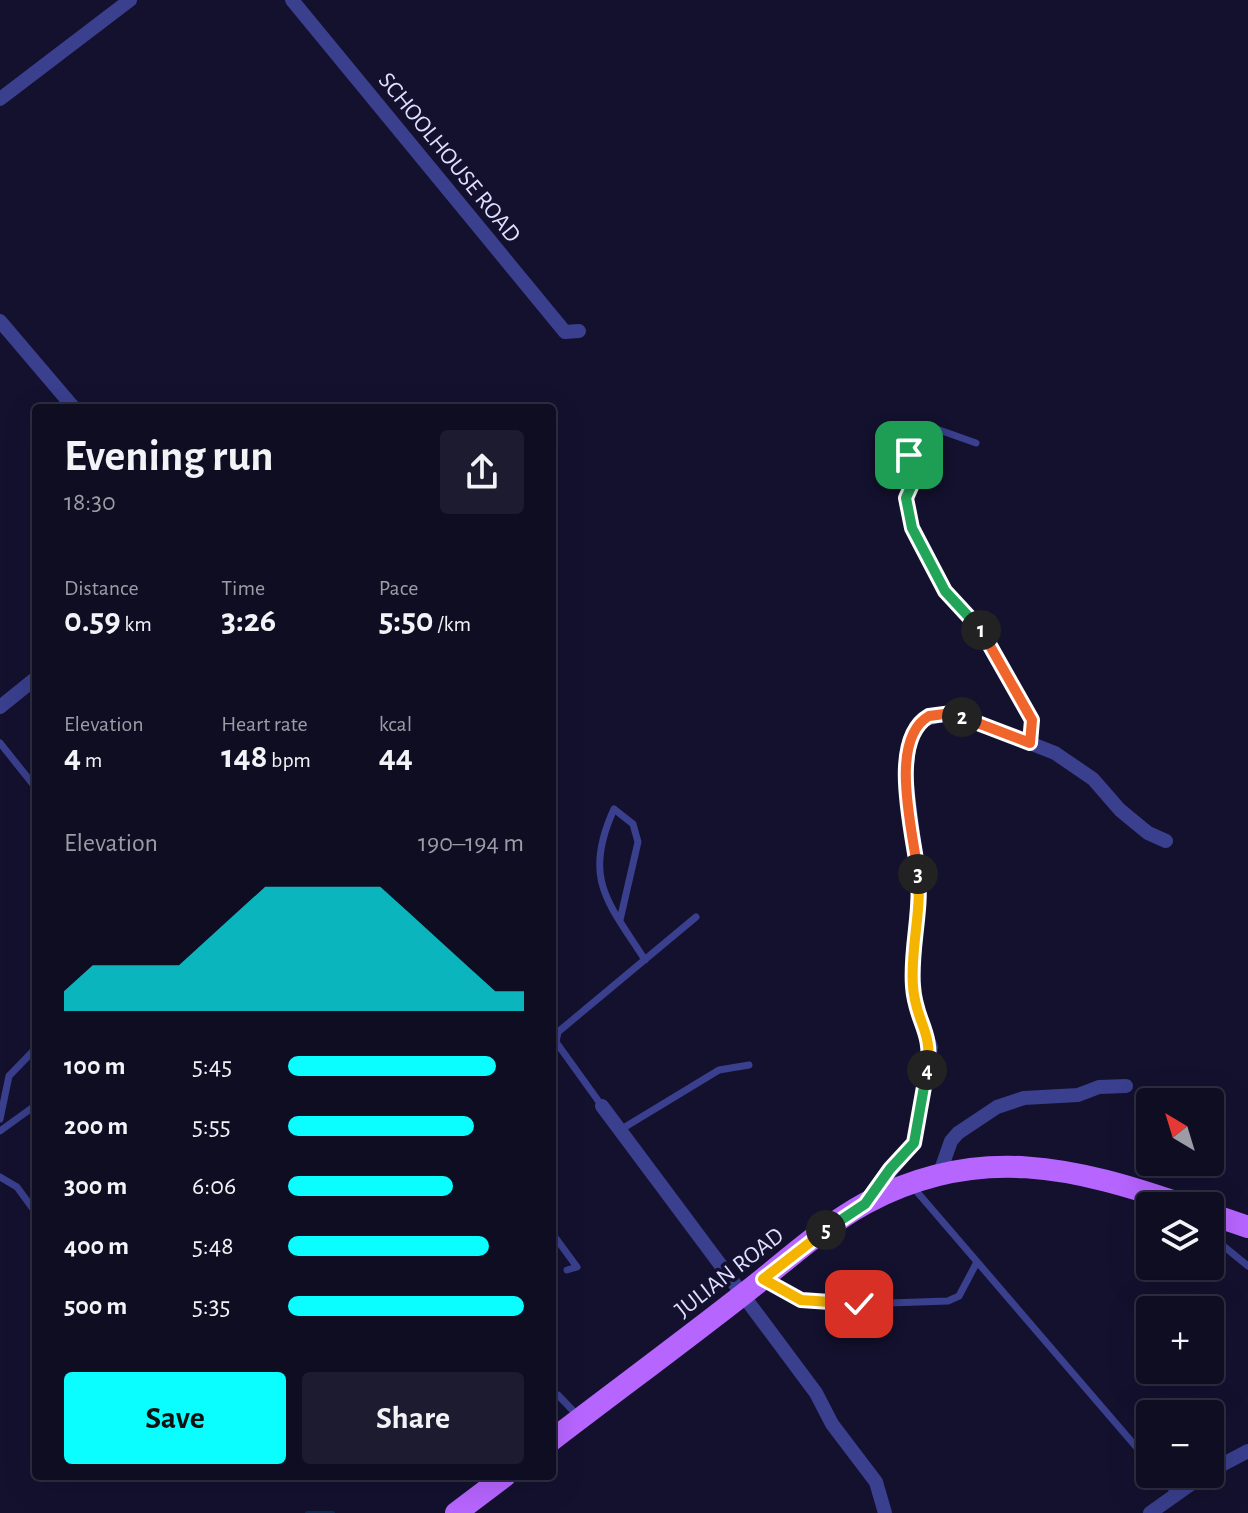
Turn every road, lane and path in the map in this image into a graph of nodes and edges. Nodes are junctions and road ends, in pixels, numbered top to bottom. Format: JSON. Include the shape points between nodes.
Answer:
{"nodes":[{"id":1,"x":130,"y":0,"type":"edge"},
{"id":2,"x":292,"y":0,"type":"edge"},
{"id":3,"x":0,"y":99,"type":"edge"},
{"id":4,"x":0,"y":321,"type":"edge"},
{"id":5,"x":579,"y":331,"type":"dead end"},
{"id":6,"x":71,"y":404,"type":"edge"},
{"id":7,"x":976,"y":443,"type":"dead end"},
{"id":8,"x":32,"y":681,"type":"edge"},
{"id":9,"x":0,"y":707,"type":"edge"},
{"id":10,"x":0,"y":743,"type":"edge"},
{"id":11,"x":1030,"y":743,"type":"junction"},
{"id":12,"x":32,"y":783,"type":"edge"},
{"id":13,"x":1166,"y":841,"type":"dead end"},
{"id":14,"x":696,"y":917,"type":"dead end"},
{"id":15,"x":620,"y":920,"type":"junction"},
{"id":16,"x":645,"y":960,"type":"junction"},
{"id":17,"x":32,"y":1052,"type":"edge"},
{"id":18,"x":749,"y":1065,"type":"dead end"},
{"id":19,"x":1126,"y":1086,"type":"dead end"},
{"id":20,"x":602,"y":1106,"type":"joint"},
{"id":21,"x":32,"y":1108,"type":"edge"},
{"id":22,"x":0,"y":1119,"type":"edge"},
{"id":23,"x":620,"y":1130,"type":"junction"},
{"id":24,"x":0,"y":1131,"type":"edge"},
{"id":25,"x":939,"y":1175,"type":"junction"},
{"id":26,"x":0,"y":1177,"type":"edge"},
{"id":27,"x":910,"y":1184,"type":"junction"},
{"id":28,"x":1146,"y":1192,"type":"edge"},
{"id":29,"x":865,"y":1204,"type":"junction"},
{"id":30,"x":32,"y":1208,"type":"edge"},
{"id":31,"x":1224,"y":1219,"type":"edge"},
{"id":32,"x":1248,"y":1227,"type":"edge"},
{"id":33,"x":556,"y":1238,"type":"edge"},
{"id":34,"x":1224,"y":1246,"type":"edge"},
{"id":35,"x":977,"y":1262,"type":"junction"},
{"id":36,"x":1248,"y":1266,"type":"edge"},
{"id":37,"x":567,"y":1270,"type":"dead end"},
{"id":38,"x":763,"y":1279,"type":"junction"},
{"id":39,"x":741,"y":1296,"type":"junction"},
{"id":40,"x":556,"y":1395,"type":"edge"},
{"id":41,"x":580,"y":1419,"type":"junction"},
{"id":42,"x":556,"y":1437,"type":"edge"},
{"id":43,"x":1136,"y":1447,"type":"edge"},
{"id":44,"x":1248,"y":1451,"type":"edge"},
{"id":45,"x":1224,"y":1464,"type":"edge"},
{"id":46,"x":500,"y":1480,"type":"edge"},
{"id":47,"x":1171,"y":1488,"type":"edge"},
{"id":48,"x":1185,"y":1488,"type":"edge"},
{"id":49,"x":1176,"y":1494,"type":"junction"},
{"id":50,"x":462,"y":1508,"type":"edge"},
{"id":51,"x":885,"y":1513,"type":"edge"},
{"id":52,"x":1150,"y":1513,"type":"edge"}],
"edges":[{"from":1,"to":3,"type":"street"},
{"from":2,"to":5,"type":"street","name":"SCHOOLHOUSE ROAD","via":[[565,332]]},
{"from":4,"to":6,"type":"street"},
{"from":7,"to":11,"type":"lane","via":[[928,426],[909,434],[914,480],[906,498],[912,528],[931,570],[983,632],[1021,694],[1032,720]]},
{"from":8,"to":9,"type":"street"},
{"from":10,"to":12,"type":"lane"},
{"from":11,"to":13,"type":"street","via":[[1093,779],[1120,810]]},
{"from":11,"to":29,"type":"street","via":[[952,713],[922,720],[909,741],[908,810],[919,882],[912,985],[931,1047],[914,1143]]},
{"from":14,"to":16,"type":"lane"},
{"from":15,"to":15,"type":"lane","via":[[606,899],[597,869],[614,809],[633,824],[638,842]]},
{"from":15,"to":16,"type":"lane"},
{"from":16,"to":20,"type":"lane","via":[[558,1032],[556,1042]]},
{"from":17,"to":22,"type":"lane","via":[[9,1076]]},
{"from":18,"to":23,"type":"lane","via":[[719,1070]]},
{"from":19,"to":25,"type":"street","via":[[1024,1098],[997,1107],[951,1141]]},
{"from":20,"to":23,"type":"street"},
{"from":21,"to":24,"type":"lane"},
{"from":23,"to":39,"type":"street"},
{"from":25,"to":27,"type":"main road","name":"JULIAN ROAD"},
{"from":25,"to":28,"type":"main road","name":"JULIAN ROAD","via":[[992,1167],[1046,1167],[1111,1179]]},
{"from":26,"to":30,"type":"lane","via":[[17,1187]]},
{"from":27,"to":29,"type":"main road","name":"JULIAN ROAD"},
{"from":27,"to":35,"type":"lane"},
{"from":29,"to":38,"type":"main road","name":"JULIAN ROAD"},
{"from":31,"to":32,"type":"main road"},
{"from":33,"to":37,"type":"lane","via":[[577,1267]]},
{"from":34,"to":36,"type":"lane"},
{"from":35,"to":38,"type":"lane","via":[[959,1296],[948,1301],[801,1300]]},
{"from":35,"to":43,"type":"lane"},
{"from":38,"to":39,"type":"main road","name":"JULIAN ROAD"},
{"from":39,"to":41,"type":"main road","name":"JULIAN ROAD"},
{"from":39,"to":51,"type":"street","via":[[876,1482]]},
{"from":40,"to":41,"type":"lane"},
{"from":41,"to":42,"type":"main road","name":"JULIAN ROAD"},
{"from":44,"to":45,"type":"street"},
{"from":46,"to":50,"type":"main road"},
{"from":47,"to":49,"type":"lane"},
{"from":48,"to":49,"type":"street"},
{"from":49,"to":52,"type":"street"}]}
